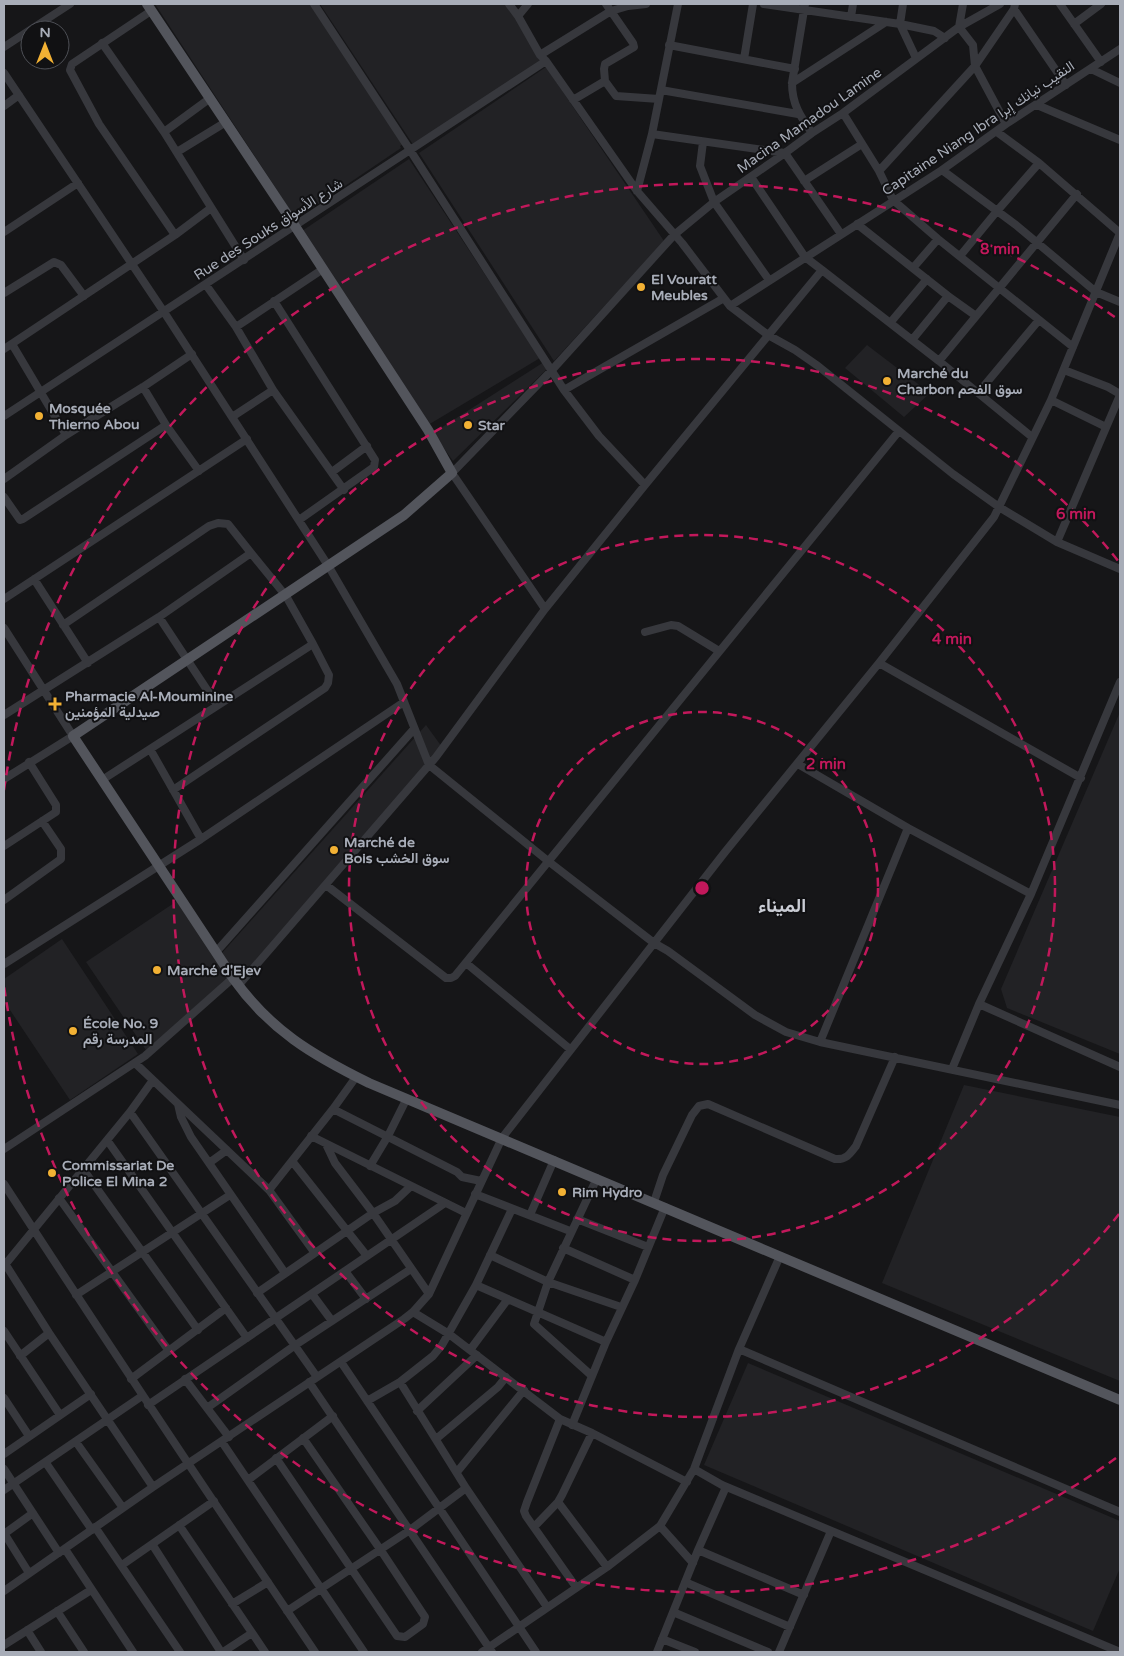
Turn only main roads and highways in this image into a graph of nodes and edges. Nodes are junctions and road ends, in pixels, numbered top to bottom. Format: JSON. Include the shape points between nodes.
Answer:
{"nodes":[{"id":1,"x":149,"y":7,"type":"edge"},
{"id":2,"x":1120,"y":1400,"type":"edge"}],
"edges":[{"from":1,"to":2,"type":"main road","via":[[428,430],[452,473],[404,515],[73,736],[235,982],[272,1023],[313,1054],[406,1100]]}]}
